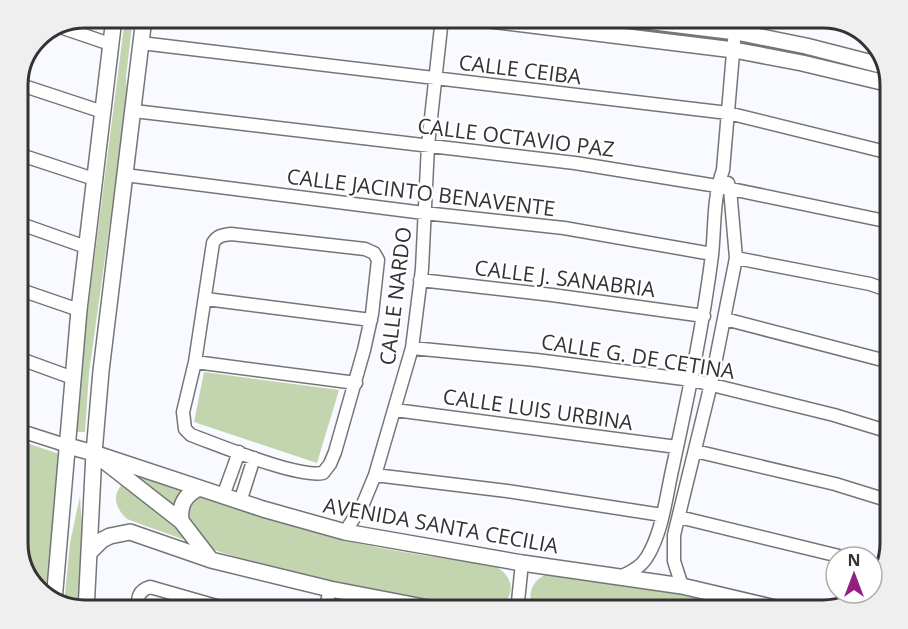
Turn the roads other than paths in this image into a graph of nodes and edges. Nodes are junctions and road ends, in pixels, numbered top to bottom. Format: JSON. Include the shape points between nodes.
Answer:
{"nodes":[{"id":1,"x":112,"y":28,"type":"edge"},
{"id":2,"x":143,"y":28,"type":"edge"},
{"id":3,"x":441,"y":28,"type":"edge"},
{"id":4,"x":555,"y":28,"type":"edge"},
{"id":5,"x":736,"y":28,"type":"edge"},
{"id":6,"x":746,"y":28,"type":"edge"},
{"id":7,"x":73,"y":31,"type":"edge"},
{"id":8,"x":141,"y":43,"type":"junction"},
{"id":9,"x":110,"y":44,"type":"junction"},
{"id":10,"x":734,"y":50,"type":"junction"},
{"id":11,"x":875,"y":64,"type":"edge"},
{"id":12,"x":435,"y":78,"type":"junction"},
{"id":13,"x":879,"y":81,"type":"edge"},
{"id":14,"x":29,"y":88,"type":"edge"},
{"id":15,"x":134,"y":111,"type":"junction"},
{"id":16,"x":103,"y":112,"type":"junction"},
{"id":17,"x":728,"y":113,"type":"junction"},
{"id":18,"x":428,"y":145,"type":"junction"},
{"id":19,"x":880,"y":151,"type":"edge"},
{"id":20,"x":29,"y":158,"type":"edge"},
{"id":21,"x":723,"y":170,"type":"junction"},
{"id":22,"x":125,"y":175,"type":"junction"},
{"id":23,"x":94,"y":179,"type":"junction"},
{"id":24,"x":717,"y":186,"type":"junction"},
{"id":25,"x":730,"y":189,"type":"junction"},
{"id":26,"x":424,"y":213,"type":"junction"},
{"id":27,"x":880,"y":220,"type":"edge"},
{"id":28,"x":29,"y":227,"type":"edge"},
{"id":29,"x":86,"y":247,"type":"junction"},
{"id":30,"x":712,"y":254,"type":"junction"},
{"id":31,"x":735,"y":258,"type":"junction"},
{"id":32,"x":420,"y":280,"type":"junction"},
{"id":33,"x":880,"y":288,"type":"edge"},
{"id":34,"x":29,"y":293,"type":"edge"},
{"id":35,"x":206,"y":299,"type":"junction"},
{"id":36,"x":79,"y":310,"type":"junction"},
{"id":37,"x":704,"y":315,"type":"junction"},
{"id":38,"x":724,"y":319,"type":"junction"},
{"id":39,"x":371,"y":320,"type":"junction"},
{"id":40,"x":412,"y":348,"type":"junction"},
{"id":41,"x":880,"y":359,"type":"edge"},
{"id":42,"x":29,"y":362,"type":"edge"},
{"id":43,"x":195,"y":362,"type":"junction"},
{"id":44,"x":73,"y":378,"type":"junction"},
{"id":45,"x":692,"y":380,"type":"junction"},
{"id":46,"x":356,"y":383,"type":"junction"},
{"id":47,"x":711,"y":384,"type":"junction"},
{"id":48,"x":395,"y":410,"type":"junction"},
{"id":49,"x":880,"y":429,"type":"edge"},
{"id":50,"x":29,"y":434,"type":"edge"},
{"id":51,"x":68,"y":446,"type":"junction"},
{"id":52,"x":677,"y":447,"type":"junction"},
{"id":53,"x":695,"y":451,"type":"junction"},
{"id":54,"x":239,"y":452,"type":"junction"},
{"id":55,"x":94,"y":453,"type":"junction"},
{"id":56,"x":254,"y":458,"type":"junction"},
{"id":57,"x":375,"y":475,"type":"junction"},
{"id":58,"x":200,"y":488,"type":"junction"},
{"id":59,"x":223,"y":496,"type":"junction"},
{"id":60,"x":880,"y":498,"type":"edge"},
{"id":61,"x":240,"y":502,"type":"junction"},
{"id":62,"x":662,"y":515,"type":"junction"},
{"id":63,"x":679,"y":517,"type":"junction"},
{"id":64,"x":181,"y":521,"type":"junction"},
{"id":65,"x":345,"y":532,"type":"junction"},
{"id":66,"x":824,"y":552,"type":"edge"},
{"id":67,"x":89,"y":553,"type":"junction"},
{"id":68,"x":211,"y":560,"type":"junction"},
{"id":69,"x":522,"y":563,"type":"junction"},
{"id":70,"x":622,"y":576,"type":"junction"},
{"id":71,"x":682,"y":586,"type":"junction"},
{"id":72,"x":330,"y":589,"type":"junction"},
{"id":73,"x":55,"y":592,"type":"edge"},
{"id":74,"x":87,"y":600,"type":"edge"},
{"id":75,"x":138,"y":600,"type":"edge"},
{"id":76,"x":196,"y":600,"type":"edge"},
{"id":77,"x":328,"y":600,"type":"edge"},
{"id":78,"x":370,"y":600,"type":"edge"},
{"id":79,"x":518,"y":600,"type":"edge"},
{"id":80,"x":741,"y":600,"type":"edge"}],
"edges":[{"from":1,"to":9,"type":"street"},
{"from":2,"to":8,"type":"street"},
{"from":3,"to":12,"type":"street","name":"CALLE NARDO"},
{"from":4,"to":10,"type":"street"},
{"from":5,"to":10,"type":"street"},
{"from":6,"to":11,"type":"street"},
{"from":7,"to":9,"type":"street"},
{"from":8,"to":12,"type":"street","name":"CALLE CEIBA"},
{"from":8,"to":15,"type":"street"},
{"from":9,"to":16,"type":"street"},
{"from":10,"to":13,"type":"street"},
{"from":10,"to":17,"type":"street"},
{"from":12,"to":17,"type":"street","name":"CALLE CEIBA"},
{"from":12,"to":18,"type":"street","name":"CALLE NARDO"},
{"from":14,"to":16,"type":"street"},
{"from":15,"to":18,"type":"street","name":"CALLE OCTAVIO PAZ"},
{"from":15,"to":22,"type":"street"},
{"from":16,"to":23,"type":"street"},
{"from":17,"to":19,"type":"street","name":"CALLE CEIBA"},
{"from":17,"to":21,"type":"street"},
{"from":18,"to":24,"type":"street","name":"CALLE OCTAVIO PAZ"},
{"from":18,"to":26,"type":"street","name":"CALLE NARDO"},
{"from":20,"to":23,"type":"street"},
{"from":21,"to":24,"type":"street"},
{"from":21,"to":25,"type":"street"},
{"from":22,"to":26,"type":"street","name":"CALLE JACINTO BENAVENTE"},
{"from":22,"to":55,"type":"street"},
{"from":23,"to":29,"type":"street"},
{"from":24,"to":25,"type":"street","name":"CALLE OCTAVIO PAZ"},
{"from":24,"to":30,"type":"street"},
{"from":25,"to":27,"type":"street","name":"CALLE OCTAVIO PAZ"},
{"from":25,"to":31,"type":"street"},
{"from":26,"to":30,"type":"street","name":"CALLE JACINTO BENAVENTE","via":[[564,228]]},
{"from":26,"to":32,"type":"street","name":"CALLE NARDO"},
{"from":28,"to":29,"type":"street"},
{"from":29,"to":36,"type":"street"},
{"from":30,"to":37,"type":"street"},
{"from":31,"to":33,"type":"street"},
{"from":31,"to":38,"type":"street"},
{"from":32,"to":37,"type":"street","name":"CALLE J. SANABRIA"},
{"from":32,"to":40,"type":"street","name":"CALLE NARDO"},
{"from":34,"to":36,"type":"street"},
{"from":35,"to":39,"type":"street"},
{"from":35,"to":39,"type":"street","via":[[213,243],[222,235],[365,249],[378,260]]},
{"from":35,"to":43,"type":"street"},
{"from":36,"to":44,"type":"street"},
{"from":37,"to":45,"type":"street"},
{"from":38,"to":41,"type":"street"},
{"from":38,"to":47,"type":"street"},
{"from":39,"to":46,"type":"street"},
{"from":40,"to":45,"type":"street","name":"CALLE G. DE CETINA"},
{"from":40,"to":48,"type":"street","name":"CALLE NARDO"},
{"from":42,"to":44,"type":"street"},
{"from":43,"to":46,"type":"street"},
{"from":43,"to":54,"type":"street","via":[[183,412],[185,429],[191,435]]},
{"from":44,"to":51,"type":"street"},
{"from":45,"to":47,"type":"street","name":"CALLE G. DE CETINA"},
{"from":45,"to":52,"type":"street"},
{"from":46,"to":56,"type":"street","via":[[330,464],[323,473],[309,474]]},
{"from":47,"to":49,"type":"street","name":"CALLE G. DE CETINA"},
{"from":47,"to":53,"type":"street"},
{"from":48,"to":52,"type":"street","name":"CALLE LUIS URBINA"},
{"from":48,"to":57,"type":"street","name":"CALLE NARDO"},
{"from":50,"to":51,"type":"street"},
{"from":51,"to":55,"type":"street","name":"AVENIDA SANTA CECILIA"},
{"from":51,"to":73,"type":"street"},
{"from":52,"to":62,"type":"street"},
{"from":53,"to":60,"type":"street","via":[[826,481]]},
{"from":53,"to":63,"type":"street"},
{"from":54,"to":56,"type":"street"},
{"from":54,"to":59,"type":"street"},
{"from":55,"to":58,"type":"street","name":"AVENIDA SANTA CECILIA"},
{"from":55,"to":64,"type":"street"},
{"from":55,"to":67,"type":"street"},
{"from":56,"to":61,"type":"street"},
{"from":57,"to":62,"type":"street","via":[[507,490]]},
{"from":57,"to":65,"type":"street","name":"CALLE NARDO"},
{"from":58,"to":59,"type":"street","name":"AVENIDA SANTA CECILIA"},
{"from":58,"to":64,"type":"street","via":[[181,504]]},
{"from":59,"to":61,"type":"street","name":"AVENIDA SANTA CECILIA"},
{"from":61,"to":65,"type":"street","name":"AVENIDA SANTA CECILIA"},
{"from":62,"to":70,"type":"street","via":[[646,560]]},
{"from":63,"to":66,"type":"street"},
{"from":63,"to":71,"type":"street","via":[[673,548]]},
{"from":64,"to":68,"type":"street"},
{"from":65,"to":69,"type":"street","name":"AVENIDA SANTA CECILIA"},
{"from":67,"to":68,"type":"street","via":[[102,540],[130,532]]},
{"from":67,"to":74,"type":"street"},
{"from":68,"to":72,"type":"street"},
{"from":69,"to":70,"type":"street","name":"AVENIDA SANTA CECILIA"},
{"from":69,"to":79,"type":"street"},
{"from":70,"to":71,"type":"street","name":"AVENIDA SANTA CECILIA"},
{"from":71,"to":80,"type":"street","name":"AVENIDA SANTA CECILIA"},
{"from":72,"to":77,"type":"street"},
{"from":72,"to":78,"type":"street"},
{"from":75,"to":76,"type":"street","via":[[138,595],[150,587]]}]}
